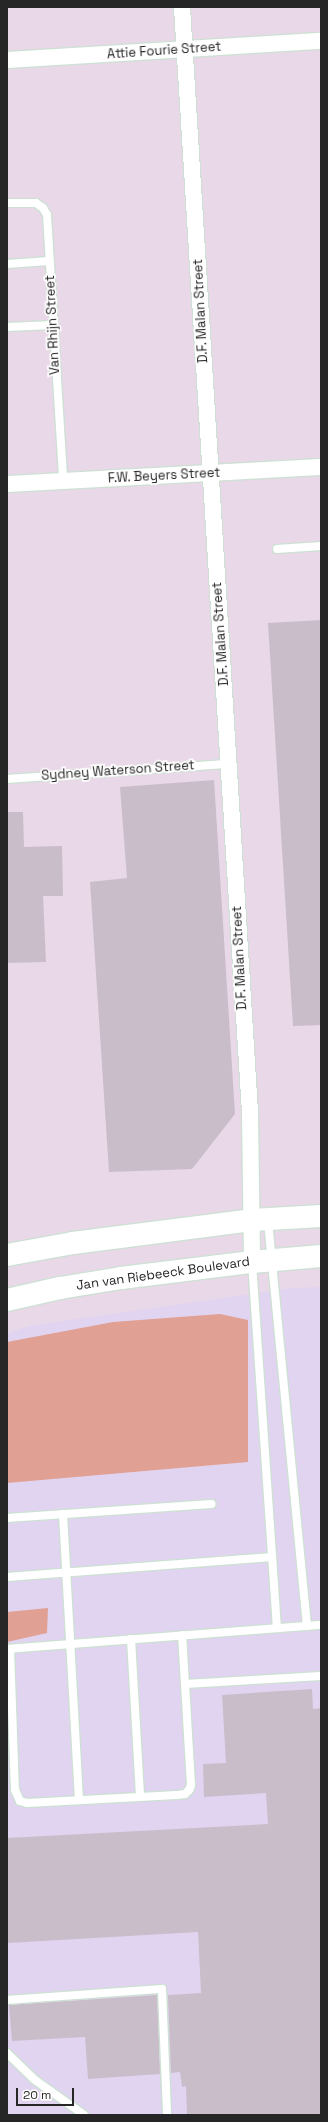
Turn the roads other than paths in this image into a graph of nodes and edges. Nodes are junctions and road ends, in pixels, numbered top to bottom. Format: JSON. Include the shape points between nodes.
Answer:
{"nodes":[{"id":1,"x":182,"y":7,"type":"edge"},
{"id":2,"x":321,"y":41,"type":"edge"},
{"id":3,"x":185,"y":49,"type":"junction"},
{"id":4,"x":7,"y":60,"type":"edge"},
{"id":5,"x":7,"y":203,"type":"edge"},
{"id":6,"x":49,"y":261,"type":"junction"},
{"id":7,"x":7,"y":264,"type":"edge"},
{"id":8,"x":53,"y":325,"type":"junction"},
{"id":9,"x":7,"y":327,"type":"edge"},
{"id":10,"x":321,"y":467,"type":"edge"},
{"id":11,"x":211,"y":474,"type":"junction"},
{"id":12,"x":63,"y":480,"type":"junction"},
{"id":13,"x":7,"y":484,"type":"edge"},
{"id":14,"x":321,"y":546,"type":"edge"},
{"id":15,"x":277,"y":549,"type":"dead end"},
{"id":16,"x":229,"y":764,"type":"junction"},
{"id":17,"x":7,"y":779,"type":"edge"},
{"id":18,"x":321,"y":1216,"type":"edge"},
{"id":19,"x":260,"y":1220,"type":"junction"},
{"id":20,"x":7,"y":1255,"type":"edge"},
{"id":21,"x":321,"y":1256,"type":"edge"},
{"id":22,"x":261,"y":1261,"type":"junction"},
{"id":23,"x":7,"y":1300,"type":"edge"},
{"id":24,"x":212,"y":1504,"type":"dead end"},
{"id":25,"x":63,"y":1514,"type":"junction"},
{"id":26,"x":7,"y":1518,"type":"edge"},
{"id":27,"x":272,"y":1558,"type":"junction"},
{"id":28,"x":67,"y":1573,"type":"junction"},
{"id":29,"x":7,"y":1577,"type":"edge"},
{"id":30,"x":321,"y":1625,"type":"edge"},
{"id":31,"x":307,"y":1626,"type":"junction"},
{"id":32,"x":277,"y":1628,"type":"junction"},
{"id":33,"x":182,"y":1635,"type":"junction"},
{"id":34,"x":131,"y":1639,"type":"junction"},
{"id":35,"x":72,"y":1644,"type":"junction"},
{"id":36,"x":8,"y":1649,"type":"edge"},
{"id":37,"x":321,"y":1676,"type":"edge"},
{"id":38,"x":186,"y":1684,"type":"junction"},
{"id":39,"x":140,"y":1797,"type":"junction"},
{"id":40,"x":79,"y":1800,"type":"junction"},
{"id":41,"x":7,"y":2000,"type":"edge"},
{"id":42,"x":7,"y":2052,"type":"edge"},
{"id":43,"x":84,"y":2115,"type":"edge"},
{"id":44,"x":167,"y":2115,"type":"edge"}],
"edges":[{"from":1,"to":3,"type":"street","name":"D.F. Malan Street"},
{"from":2,"to":3,"type":"street","name":"Attie Fourie Street"},
{"from":3,"to":4,"type":"street","name":"Attie Fourie Street"},
{"from":3,"to":11,"type":"street","name":"D.F. Malan Street"},
{"from":5,"to":6,"type":"lane","name":"Van Rhijn Street","via":[[36,203],[43,208],[47,215]]},
{"from":6,"to":7,"type":"lane"},
{"from":6,"to":8,"type":"lane","name":"Van Rhijn Street"},
{"from":8,"to":9,"type":"lane"},
{"from":8,"to":12,"type":"lane","name":"Van Rhijn Street"},
{"from":10,"to":11,"type":"street","name":"F.W. Beyers Street"},
{"from":11,"to":12,"type":"street","name":"F.W. Beyers Street"},
{"from":11,"to":16,"type":"street","name":"D.F. Malan Street"},
{"from":12,"to":13,"type":"street","name":"F.W. Beyers Street"},
{"from":14,"to":15,"type":"lane"},
{"from":16,"to":17,"type":"lane","name":"Sydney Waterson Street"},
{"from":16,"to":19,"type":"street","name":"D.F. Malan Street","via":[[250,1114]]},
{"from":18,"to":19,"type":"street"},
{"from":19,"to":20,"type":"street","via":[[73,1243]]},
{"from":19,"to":22,"type":"street","name":"D.F. Malan Street"},
{"from":21,"to":22,"type":"street","name":"Jan van Riebeeck Boulevard"},
{"from":22,"to":23,"type":"street","name":"Jan van Riebeeck Boulevard","via":[[114,1279]]},
{"from":22,"to":27,"type":"lane"},
{"from":22,"to":31,"type":"lane"},
{"from":24,"to":25,"type":"lane"},
{"from":25,"to":26,"type":"lane"},
{"from":25,"to":28,"type":"lane"},
{"from":27,"to":28,"type":"lane"},
{"from":27,"to":32,"type":"lane"},
{"from":28,"to":29,"type":"lane"},
{"from":28,"to":35,"type":"lane"},
{"from":30,"to":31,"type":"lane"},
{"from":31,"to":32,"type":"lane"},
{"from":32,"to":33,"type":"lane"},
{"from":33,"to":34,"type":"lane"},
{"from":33,"to":38,"type":"lane"},
{"from":34,"to":35,"type":"lane"},
{"from":34,"to":39,"type":"lane"},
{"from":35,"to":36,"type":"lane"},
{"from":35,"to":40,"type":"lane"},
{"from":36,"to":40,"type":"lane","via":[[17,1796],[20,1801],[27,1803]]},
{"from":37,"to":38,"type":"lane"},
{"from":38,"to":39,"type":"lane","via":[[191,1785],[189,1790],[177,1795]]},
{"from":39,"to":40,"type":"lane"},
{"from":41,"to":44,"type":"lane","via":[[162,1989]]},
{"from":42,"to":43,"type":"lane","via":[[35,2080]]}]}
